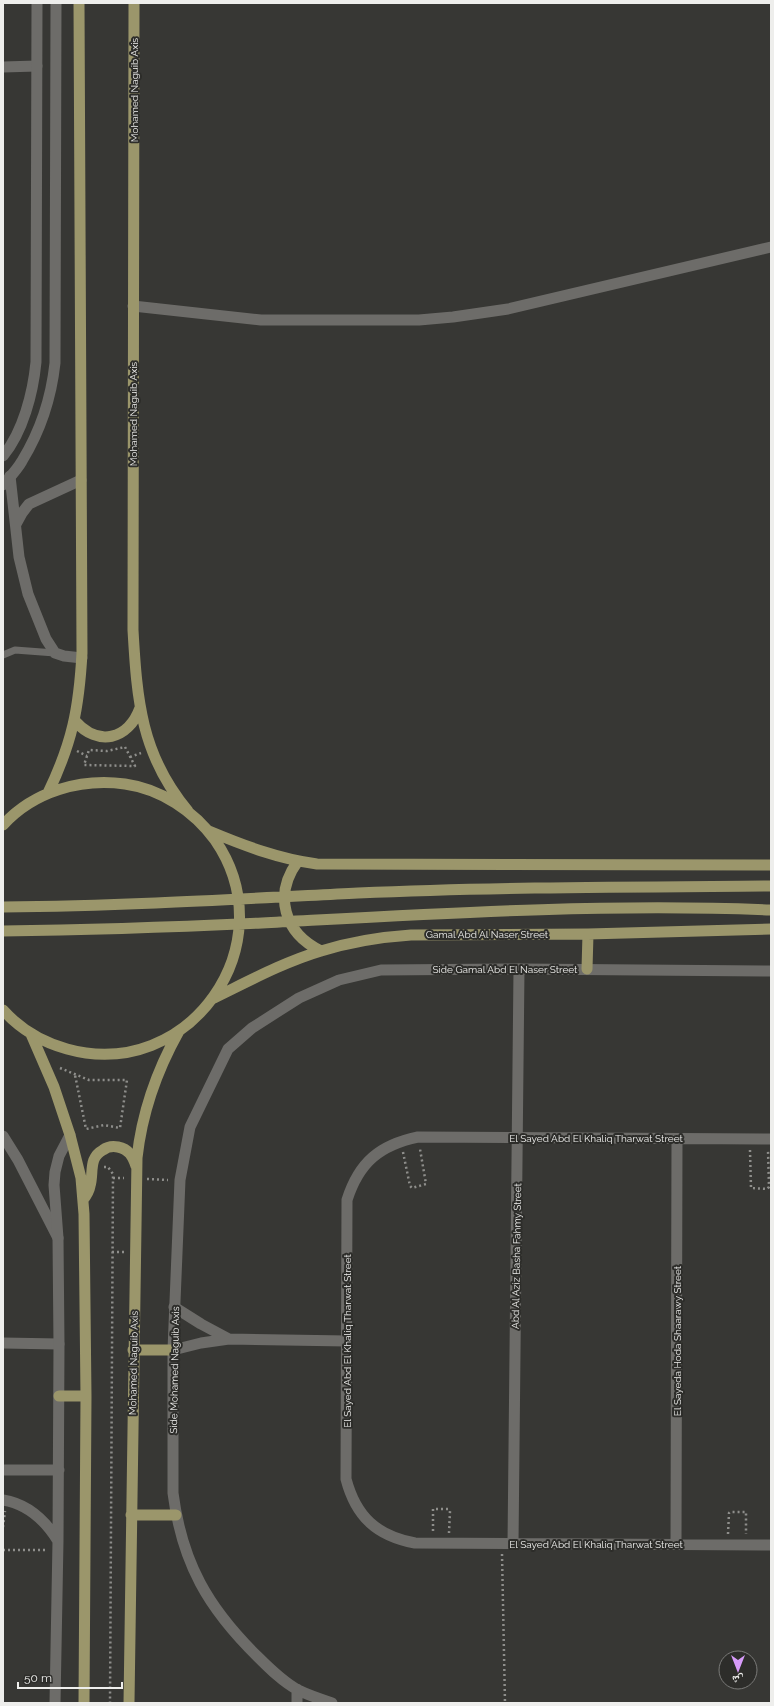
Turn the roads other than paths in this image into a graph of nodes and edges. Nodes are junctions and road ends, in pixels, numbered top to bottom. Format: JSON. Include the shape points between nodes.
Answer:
{"nodes":[{"id":1,"x":37,"y":3,"type":"edge"},
{"id":2,"x":56,"y":3,"type":"edge"},
{"id":3,"x":79,"y":3,"type":"edge"},
{"id":4,"x":134,"y":3,"type":"edge"},
{"id":5,"x":37,"y":66,"type":"junction"},
{"id":6,"x":3,"y":67,"type":"edge"},
{"id":7,"x":771,"y":247,"type":"edge"},
{"id":8,"x":134,"y":306,"type":"junction"},
{"id":9,"x":3,"y":456,"type":"edge"},
{"id":10,"x":10,"y":476,"type":"junction"},
{"id":11,"x":81,"y":480,"type":"junction"},
{"id":12,"x":3,"y":485,"type":"edge"},
{"id":13,"x":16,"y":524,"type":"junction"},
{"id":14,"x":55,"y":652,"type":"junction"},
{"id":15,"x":3,"y":655,"type":"edge"},
{"id":16,"x":82,"y":658,"type":"junction"},
{"id":17,"x":140,"y":708,"type":"junction"},
{"id":18,"x":75,"y":721,"type":"junction"},
{"id":19,"x":48,"y":793,"type":"junction"},
{"id":20,"x":188,"y":811,"type":"junction"},
{"id":21,"x":3,"y":825,"type":"edge"},
{"id":22,"x":208,"y":831,"type":"junction"},
{"id":23,"x":298,"y":861,"type":"junction"},
{"id":24,"x":771,"y":865,"type":"edge"},
{"id":25,"x":771,"y":886,"type":"edge"},
{"id":26,"x":3,"y":907,"type":"edge"},
{"id":27,"x":771,"y":910,"type":"edge"},
{"id":28,"x":771,"y":929,"type":"edge"},
{"id":29,"x":3,"y":931,"type":"edge"},
{"id":30,"x":588,"y":934,"type":"junction"},
{"id":31,"x":321,"y":951,"type":"junction"},
{"id":32,"x":519,"y":969,"type":"junction"},
{"id":33,"x":587,"y":969,"type":"junction"},
{"id":34,"x":771,"y":971,"type":"edge"},
{"id":35,"x":214,"y":998,"type":"junction"},
{"id":36,"x":3,"y":1010,"type":"edge"},
{"id":37,"x":252,"y":1028,"type":"joint"},
{"id":38,"x":179,"y":1031,"type":"junction"},
{"id":39,"x":31,"y":1034,"type":"junction"},
{"id":40,"x":70,"y":1135,"type":"junction"},
{"id":41,"x":3,"y":1136,"type":"edge"},
{"id":42,"x":517,"y":1138,"type":"junction"},
{"id":43,"x":678,"y":1139,"type":"junction"},
{"id":44,"x":770,"y":1139,"type":"edge"},
{"id":45,"x":136,"y":1167,"type":"junction"},
{"id":46,"x":82,"y":1200,"type":"junction"},
{"id":47,"x":58,"y":1238,"type":"junction"},
{"id":48,"x":174,"y":1307,"type":"junction"},
{"id":49,"x":229,"y":1339,"type":"junction"},
{"id":50,"x":347,"y":1341,"type":"junction"},
{"id":51,"x":3,"y":1343,"type":"edge"},
{"id":52,"x":60,"y":1344,"type":"junction"},
{"id":53,"x":133,"y":1350,"type":"junction"},
{"id":54,"x":172,"y":1350,"type":"junction"},
{"id":55,"x":59,"y":1396,"type":"junction"},
{"id":56,"x":86,"y":1396,"type":"junction"},
{"id":57,"x":3,"y":1470,"type":"edge"},
{"id":58,"x":59,"y":1470,"type":"junction"},
{"id":59,"x":3,"y":1500,"type":"edge"},
{"id":60,"x":131,"y":1514,"type":"junction"},
{"id":61,"x":176,"y":1514,"type":"junction"},
{"id":62,"x":507,"y":1544,"type":"junction"},
{"id":63,"x":676,"y":1544,"type":"junction"},
{"id":64,"x":771,"y":1545,"type":"edge"},
{"id":65,"x":58,"y":1546,"type":"junction"},
{"id":66,"x":297,"y":1689,"type":"junction"},
{"id":67,"x":55,"y":1703,"type":"edge"},
{"id":68,"x":84,"y":1703,"type":"edge"},
{"id":69,"x":130,"y":1703,"type":"edge"},
{"id":70,"x":297,"y":1703,"type":"edge"},
{"id":71,"x":332,"y":1703,"type":"edge"}],
"edges":[{"from":1,"to":5,"type":"street"},
{"from":2,"to":10,"type":"street","via":[[55,363],[52,386],[41,426],[22,463]]},
{"from":3,"to":11,"type":"main road"},
{"from":4,"to":8,"type":"main road","name":"Mohamed Naguib Axis"},
{"from":5,"to":6,"type":"street"},
{"from":5,"to":9,"type":"street","via":[[34,383],[24,419]]},
{"from":7,"to":8,"type":"street","via":[[508,309],[453,317],[411,320],[261,320]]},
{"from":8,"to":17,"type":"main road","name":"Mohamed Naguib Axis","via":[[133,630]]},
{"from":10,"to":12,"type":"street"},
{"from":10,"to":13,"type":"street"},
{"from":11,"to":13,"type":"street","via":[[29,504]]},
{"from":11,"to":16,"type":"main road"},
{"from":13,"to":14,"type":"street","via":[[19,557],[28,594],[46,639]]},
{"from":14,"to":15,"type":"lane","via":[[15,650]]},
{"from":14,"to":16,"type":"street"},
{"from":16,"to":18,"type":"main road"},
{"from":17,"to":18,"type":"main road","via":[[136,719],[118,735],[94,735],[83,730]]},
{"from":17,"to":20,"type":"main road","name":"Mohamed Naguib Axis","via":[[146,735],[158,766],[176,797]]},
{"from":18,"to":19,"type":"main road","via":[[68,746]]},
{"from":19,"to":20,"type":"main road","via":[[89,782],[110,782],[152,791]]},
{"from":19,"to":21,"type":"main road","via":[[20,810]]},
{"from":20,"to":22,"type":"main road"},
{"from":22,"to":23,"type":"main road","via":[[261,852]]},
{"from":22,"to":35,"type":"main road","via":[[221,849],[231,870],[240,914],[234,958],[226,979]]},
{"from":23,"to":24,"type":"main road","via":[[317,864]]},
{"from":23,"to":31,"type":"main road","via":[[285,888],[288,917],[301,937]]},
{"from":25,"to":26,"type":"main road","via":[[483,889],[166,903]]},
{"from":27,"to":29,"type":"main road","via":[[612,909],[485,912],[167,927]]},
{"from":28,"to":30,"type":"main road","name":"Gamal Abd Al Naser Street"},
{"from":30,"to":31,"type":"main road","name":"Gamal Abd Al Naser Street","via":[[411,935],[366,940]]},
{"from":30,"to":33,"type":"main road"},
{"from":31,"to":35,"type":"main road","name":"Gamal Abd Al Naser Street","via":[[279,967]]},
{"from":32,"to":33,"type":"street","name":"Side Gamal Abd El Naser Street"},
{"from":32,"to":37,"type":"street","name":"Side Gamal Abd El Naser Street","via":[[381,970],[339,980],[306,995]]},
{"from":32,"to":42,"type":"street","name":"Abd Al Aziz Basha Fahmy Street"},
{"from":33,"to":34,"type":"street","name":"Side Gamal Abd El Naser Street"},
{"from":35,"to":38,"type":"main road","via":[[198,1016]]},
{"from":36,"to":39,"type":"main road"},
{"from":37,"to":48,"type":"street","name":"Side Mohamed Naguib Axis","via":[[228,1049],[190,1127],[180,1180]]},
{"from":38,"to":39,"type":"main road","via":[[156,1044],[131,1051],[105,1054],[79,1052],[54,1045]]},
{"from":38,"to":45,"type":"main road","name":"Mohamed Naguib Axis","via":[[167,1052],[150,1094],[139,1137]]},
{"from":39,"to":40,"type":"main road","via":[[54,1087]]},
{"from":40,"to":46,"type":"main road","via":[[80,1178]]},
{"from":40,"to":47,"type":"street","via":[[59,1156],[55,1172]]},
{"from":41,"to":47,"type":"street"},
{"from":42,"to":43,"type":"street","name":"El Sayed Abd El Khaliq Tharwat Street"},
{"from":42,"to":50,"type":"street","name":"El Sayed Abd El Khaliq Tharwat Street","via":[[418,1137],[400,1140],[385,1148],[364,1166],[352,1184],[347,1200]]},
{"from":42,"to":62,"type":"street","name":"Abd Al Aziz Basha Fahmy Street"},
{"from":43,"to":44,"type":"street","name":"El Sayed Abd El Khaliq Tharwat Street"},
{"from":43,"to":63,"type":"street","name":"El Sayeda Hoda Shaarawy Street"},
{"from":45,"to":46,"type":"main road","via":[[133,1158],[124,1149],[112,1146],[105,1148],[92,1163],[90,1187]]},
{"from":45,"to":53,"type":"main road","name":"Mohamed Naguib Axis"},
{"from":46,"to":56,"type":"main road"},
{"from":47,"to":52,"type":"street"},
{"from":48,"to":49,"type":"street"},
{"from":48,"to":54,"type":"street","name":"Side Mohamed Naguib Axis"},
{"from":49,"to":50,"type":"street"},
{"from":49,"to":54,"type":"street"},
{"from":50,"to":62,"type":"street","name":"El Sayed Abd El Khaliq Tharwat Street","via":[[346,1479],[350,1495],[359,1510],[383,1533],[399,1540],[416,1543]]},
{"from":51,"to":52,"type":"street"},
{"from":52,"to":55,"type":"street"},
{"from":53,"to":54,"type":"main road"},
{"from":53,"to":60,"type":"main road","name":"Mohamed Naguib Axis"},
{"from":54,"to":61,"type":"street","name":"Side Mohamed Naguib Axis","via":[[173,1493]]},
{"from":55,"to":56,"type":"main road"},
{"from":55,"to":58,"type":"street"},
{"from":56,"to":68,"type":"main road"},
{"from":57,"to":58,"type":"street"},
{"from":58,"to":65,"type":"street"},
{"from":59,"to":65,"type":"street","via":[[17,1503],[34,1512],[48,1525]]},
{"from":60,"to":61,"type":"main road"},
{"from":60,"to":69,"type":"main road","name":"Mohamed Naguib Axis"},
{"from":61,"to":66,"type":"street","name":"Side Mohamed Naguib Axis","via":[[183,1545],[210,1602],[250,1650]]},
{"from":62,"to":63,"type":"street","name":"El Sayed Abd El Khaliq Tharwat Street"},
{"from":63,"to":64,"type":"street","name":"El Sayed Abd El Khaliq Tharwat Street"},
{"from":65,"to":67,"type":"street"},
{"from":66,"to":70,"type":"street"},
{"from":66,"to":71,"type":"street","name":"Side Mohamed Naguib Axis"}]}
